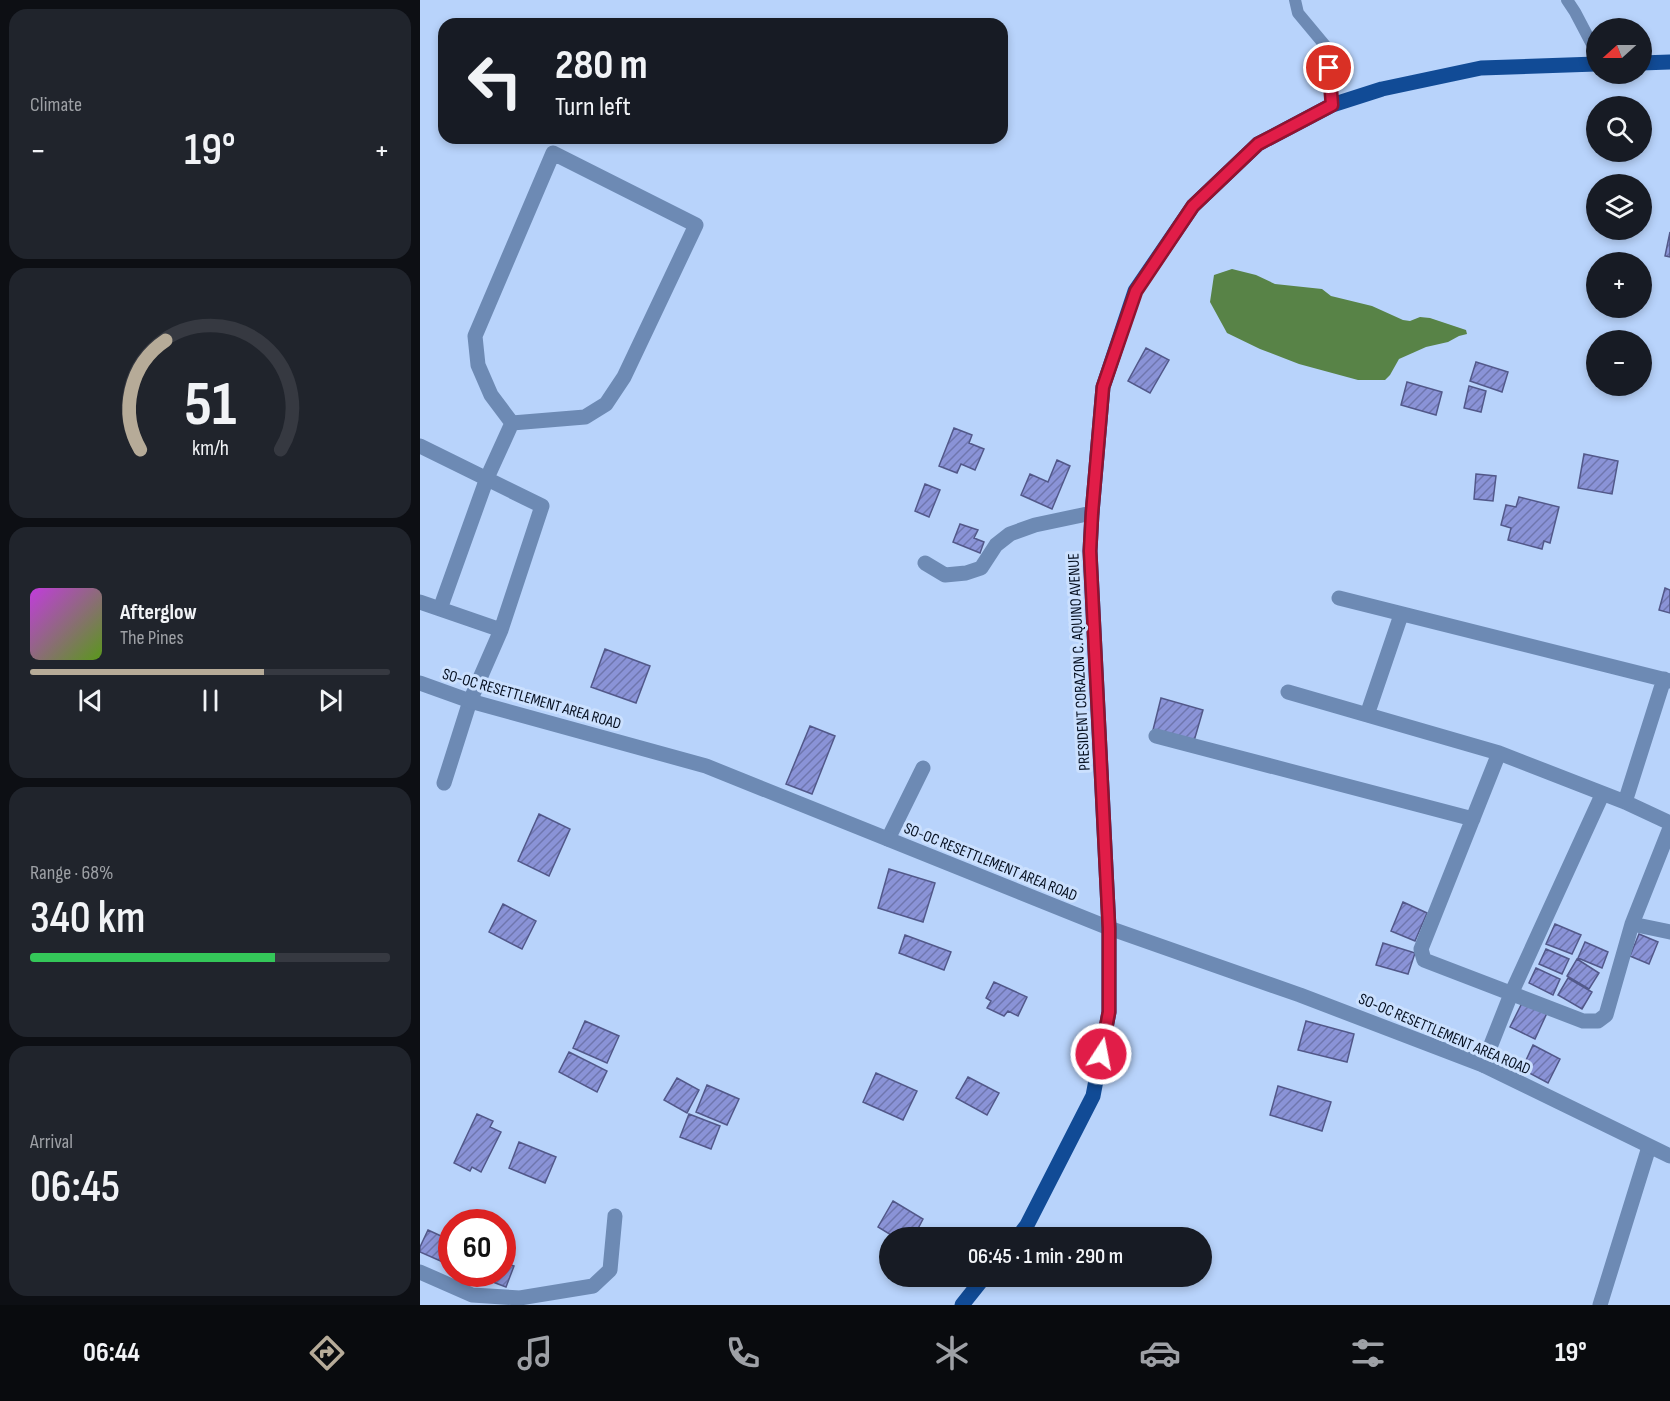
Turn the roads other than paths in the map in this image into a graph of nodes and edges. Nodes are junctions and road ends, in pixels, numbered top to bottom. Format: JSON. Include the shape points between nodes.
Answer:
{"nodes":[{"id":1,"x":1295,"y":0,"type":"edge"},
{"id":2,"x":1567,"y":0,"type":"edge"},
{"id":3,"x":1586,"y":33,"type":"edge"},
{"id":4,"x":1670,"y":62,"type":"edge"},
{"id":5,"x":1652,"y":63,"type":"edge"},
{"id":6,"x":1586,"y":64,"type":"edge"},
{"id":7,"x":1332,"y":105,"type":"junction"},
{"id":8,"x":512,"y":423,"type":"junction"},
{"id":9,"x":420,"y":446,"type":"edge"},
{"id":10,"x":487,"y":478,"type":"junction"},
{"id":11,"x":1092,"y":513,"type":"junction"},
{"id":12,"x":925,"y":563,"type":"dead end"},
{"id":13,"x":1339,"y":598,"type":"dead end"},
{"id":14,"x":420,"y":602,"type":"edge"},
{"id":15,"x":440,"y":609,"type":"junction"},
{"id":16,"x":1401,"y":615,"type":"junction"},
{"id":17,"x":501,"y":630,"type":"junction"},
{"id":18,"x":1667,"y":680,"type":"edge"},
{"id":19,"x":420,"y":683,"type":"edge"},
{"id":20,"x":1288,"y":692,"type":"dead end"},
{"id":21,"x":470,"y":701,"type":"junction"},
{"id":22,"x":1367,"y":715,"type":"junction"},
{"id":23,"x":1156,"y":736,"type":"dead end"},
{"id":24,"x":1499,"y":753,"type":"junction"},
{"id":25,"x":923,"y":768,"type":"dead end"},
{"id":26,"x":444,"y":783,"type":"dead end"},
{"id":27,"x":1602,"y":795,"type":"junction"},
{"id":28,"x":1625,"y":802,"type":"junction"},
{"id":29,"x":1473,"y":819,"type":"junction"},
{"id":30,"x":1670,"y":823,"type":"edge"},
{"id":31,"x":1670,"y":828,"type":"edge"},
{"id":32,"x":888,"y":839,"type":"junction"},
{"id":33,"x":1632,"y":924,"type":"junction"},
{"id":34,"x":1109,"y":928,"type":"junction"},
{"id":35,"x":1670,"y":932,"type":"edge"},
{"id":36,"x":1511,"y":994,"type":"junction"},
{"id":37,"x":1483,"y":1065,"type":"junction"},
{"id":38,"x":1649,"y":1147,"type":"junction"},
{"id":39,"x":1670,"y":1156,"type":"edge"},
{"id":40,"x":615,"y":1216,"type":"dead end"},
{"id":41,"x":1025,"y":1227,"type":"edge"},
{"id":42,"x":420,"y":1272,"type":"edge"},
{"id":43,"x":976,"y":1287,"type":"edge"},
{"id":44,"x":470,"y":1300,"type":"edge"},
{"id":45,"x":519,"y":1302,"type":"edge"},
{"id":46,"x":962,"y":1305,"type":"edge"},
{"id":47,"x":1600,"y":1305,"type":"edge"}],
"edges":[{"from":1,"to":7,"type":"lane","via":[[1298,13],[1328,49]]},
{"from":2,"to":3,"type":"lane"},
{"from":4,"to":5,"type":"main road"},
{"from":6,"to":7,"type":"main road","name":"PRESIDENT CORAZON C. AQUINO AVENUE","via":[[1481,68],[1382,89]]},
{"from":7,"to":11,"type":"main road","name":"PRESIDENT CORAZON C. AQUINO AVENUE","via":[[1258,144],[1193,206],[1136,291],[1103,387]]},
{"from":8,"to":8,"type":"street","via":[[585,417],[606,404],[624,377],[696,225],[553,153],[475,336],[478,366]]},
{"from":8,"to":10,"type":"street"},
{"from":9,"to":10,"type":"street"},
{"from":10,"to":15,"type":"street"},
{"from":10,"to":17,"type":"street","via":[[542,506]]},
{"from":11,"to":12,"type":"street","via":[[1010,534],[996,545],[981,568],[966,573],[945,575]]},
{"from":11,"to":34,"type":"main road","name":"PRESIDENT CORAZON C. AQUINO AVENUE","via":[[1090,551]]},
{"from":13,"to":16,"type":"street"},
{"from":14,"to":15,"type":"street"},
{"from":15,"to":17,"type":"street"},
{"from":16,"to":18,"type":"street"},
{"from":16,"to":22,"type":"street"},
{"from":17,"to":21,"type":"street"},
{"from":18,"to":28,"type":"street"},
{"from":19,"to":21,"type":"street","name":"SO-OC RESETTLEMENT AREA ROAD"},
{"from":20,"to":22,"type":"street"},
{"from":21,"to":26,"type":"street"},
{"from":21,"to":32,"type":"street","name":"SO-OC RESETTLEMENT AREA ROAD","via":[[706,766]]},
{"from":22,"to":24,"type":"street"},
{"from":23,"to":29,"type":"street"},
{"from":24,"to":27,"type":"street"},
{"from":24,"to":29,"type":"street"},
{"from":25,"to":32,"type":"street"},
{"from":27,"to":28,"type":"street"},
{"from":27,"to":36,"type":"street"},
{"from":28,"to":30,"type":"street"},
{"from":29,"to":36,"type":"street","via":[[1421,949],[1422,955],[1424,960]]},
{"from":31,"to":33,"type":"street"},
{"from":32,"to":34,"type":"street","name":"SO-OC RESETTLEMENT AREA ROAD"},
{"from":33,"to":35,"type":"street"},
{"from":33,"to":36,"type":"street","via":[[1606,1015],[1598,1021],[1583,1021]]},
{"from":34,"to":37,"type":"street","name":"SO-OC RESETTLEMENT AREA ROAD","via":[[1300,994]]},
{"from":34,"to":41,"type":"main road","name":"PRESIDENT CORAZON C. AQUINO AVENUE","via":[[1109,1012],[1093,1096]]},
{"from":36,"to":37,"type":"street"},
{"from":37,"to":38,"type":"street","name":"SO-OC RESETTLEMENT AREA ROAD"},
{"from":38,"to":39,"type":"street","name":"SO-OC RESETTLEMENT AREA ROAD"},
{"from":38,"to":47,"type":"street"},
{"from":40,"to":45,"type":"street","via":[[610,1270],[593,1286]]},
{"from":42,"to":44,"type":"street"},
{"from":43,"to":46,"type":"main road"},
{"from":44,"to":45,"type":"street"}]}
